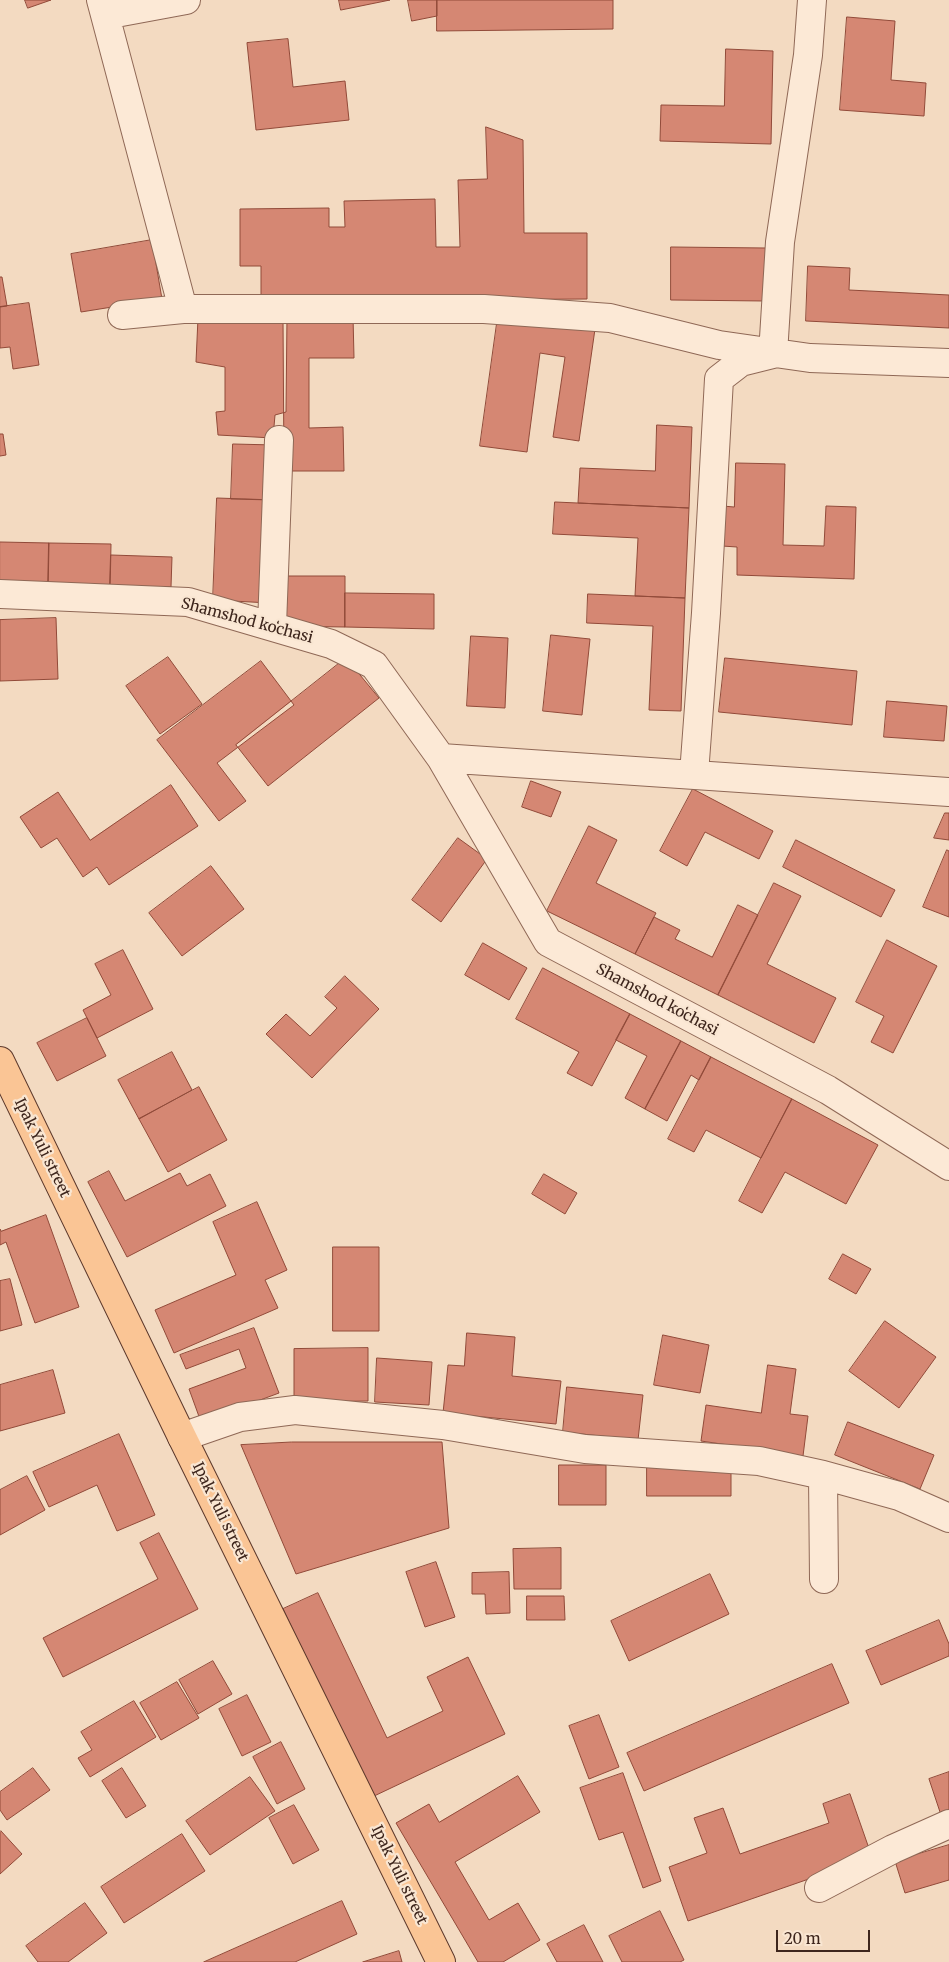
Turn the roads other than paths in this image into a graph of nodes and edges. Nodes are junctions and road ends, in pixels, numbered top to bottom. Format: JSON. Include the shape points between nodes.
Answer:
{"nodes":[{"id":1,"x":186,"y":0,"type":"edge"},
{"id":2,"x":812,"y":0,"type":"edge"},
{"id":3,"x":103,"y":7,"type":"edge"},
{"id":4,"x":183,"y":310,"type":"junction"},
{"id":5,"x":122,"y":315,"type":"dead end"},
{"id":6,"x":773,"y":354,"type":"junction"},
{"id":7,"x":949,"y":363,"type":"edge"},
{"id":8,"x":279,"y":440,"type":"dead end"},
{"id":9,"x":0,"y":594,"type":"edge"},
{"id":10,"x":272,"y":625,"type":"junction"},
{"id":11,"x":441,"y":758,"type":"junction"},
{"id":12,"x":694,"y":774,"type":"junction"},
{"id":13,"x":949,"y":792,"type":"edge"},
{"id":14,"x":0,"y":1061,"type":"edge"},
{"id":15,"x":949,"y":1166,"type":"edge"},
{"id":16,"x":182,"y":1437,"type":"junction"},
{"id":17,"x":823,"y":1475,"type":"junction"},
{"id":18,"x":949,"y":1518,"type":"edge"},
{"id":19,"x":824,"y":1579,"type":"dead end"},
{"id":20,"x":949,"y":1824,"type":"edge"},
{"id":21,"x":819,"y":1888,"type":"dead end"},
{"id":22,"x":441,"y":1962,"type":"edge"}],
"edges":[{"from":1,"to":3,"type":"street"},
{"from":2,"to":6,"type":"street","via":[[808,55],[780,242]]},
{"from":3,"to":4,"type":"street"},
{"from":4,"to":5,"type":"street"},
{"from":4,"to":6,"type":"street","via":[[484,310],[610,318],[719,345]]},
{"from":6,"to":7,"type":"street"},
{"from":6,"to":12,"type":"street","via":[[741,362],[719,379]]},
{"from":8,"to":10,"type":"street"},
{"from":9,"to":10,"type":"street","name":"Shamshod koʻchasi","via":[[188,602]]},
{"from":10,"to":11,"type":"street","name":"Shamshod koʻchasi","via":[[331,644],[374,665]]},
{"from":11,"to":12,"type":"street"},
{"from":11,"to":15,"type":"street","name":"Shamshod koʻchasi","via":[[548,942],[828,1090]]},
{"from":12,"to":13,"type":"street"},
{"from":14,"to":16,"type":"main road","name":"Ipak Yuli street"},
{"from":16,"to":17,"type":"street","via":[[240,1417],[295,1410],[443,1425],[585,1449],[759,1461]]},
{"from":16,"to":22,"type":"main road","name":"Ipak Yuli street"},
{"from":17,"to":18,"type":"street","via":[[899,1496]]},
{"from":17,"to":19,"type":"street"},
{"from":20,"to":21,"type":"street"}]}
